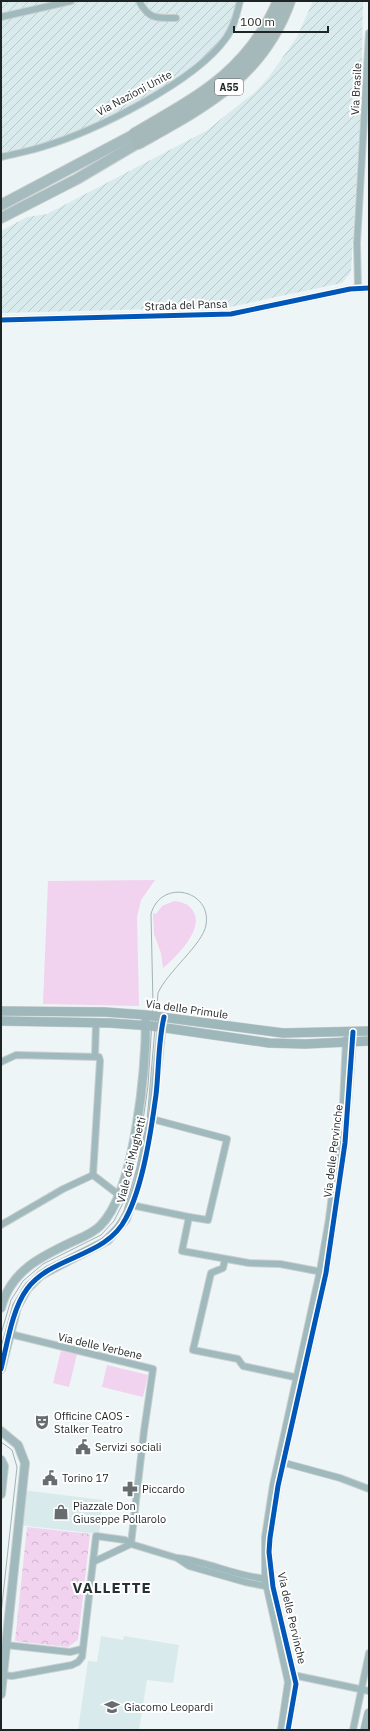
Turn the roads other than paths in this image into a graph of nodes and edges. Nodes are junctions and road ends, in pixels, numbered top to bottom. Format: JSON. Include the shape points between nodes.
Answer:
{"nodes":[{"id":1,"x":71,"y":1,"type":"edge"},
{"id":2,"x":139,"y":1,"type":"edge"},
{"id":3,"x":240,"y":1,"type":"edge"},
{"id":4,"x":279,"y":1,"type":"edge"},
{"id":5,"x":289,"y":1,"type":"edge"},
{"id":6,"x":1,"y":17,"type":"edge"},
{"id":7,"x":176,"y":18,"type":"dead end"},
{"id":8,"x":369,"y":33,"type":"edge"},
{"id":9,"x":136,"y":138,"type":"junction"},
{"id":10,"x":1,"y":157,"type":"edge"},
{"id":11,"x":1,"y":205,"type":"edge"},
{"id":12,"x":1,"y":218,"type":"edge"},
{"id":13,"x":358,"y":287,"type":"junction"},
{"id":14,"x":369,"y":288,"type":"edge"},
{"id":15,"x":1,"y":320,"type":"edge"},
{"id":16,"x":1,"y":1011,"type":"edge"},
{"id":17,"x":146,"y":1015,"type":"junction"},
{"id":18,"x":164,"y":1017,"type":"junction"},
{"id":19,"x":1,"y":1021,"type":"edge"},
{"id":20,"x":96,"y":1022,"type":"junction"},
{"id":21,"x":146,"y":1026,"type":"junction"},
{"id":22,"x":161,"y":1027,"type":"junction"},
{"id":23,"x":369,"y":1030,"type":"edge"},
{"id":24,"x":349,"y":1032,"type":"junction"},
{"id":25,"x":369,"y":1041,"type":"edge"},
{"id":26,"x":350,"y":1042,"type":"junction"},
{"id":27,"x":95,"y":1056,"type":"junction"},
{"id":28,"x":1,"y":1062,"type":"edge"},
{"id":29,"x":152,"y":1119,"type":"junction"},
{"id":30,"x":93,"y":1175,"type":"junction"},
{"id":31,"x":119,"y":1195,"type":"junction"},
{"id":32,"x":131,"y":1205,"type":"junction"},
{"id":33,"x":189,"y":1217,"type":"junction"},
{"id":34,"x":1,"y":1225,"type":"edge"},
{"id":35,"x":225,"y":1259,"type":"junction"},
{"id":36,"x":323,"y":1272,"type":"junction"},
{"id":37,"x":1,"y":1308,"type":"edge"},
{"id":38,"x":10,"y":1334,"type":"junction"},
{"id":39,"x":1,"y":1370,"type":"edge"},
{"id":40,"x":299,"y":1378,"type":"junction"},
{"id":41,"x":1,"y":1431,"type":"edge"},
{"id":42,"x":1,"y":1460,"type":"edge"},
{"id":43,"x":281,"y":1462,"type":"junction"},
{"id":44,"x":369,"y":1489,"type":"edge"},
{"id":45,"x":1,"y":1494,"type":"edge"},
{"id":46,"x":132,"y":1544,"type":"junction"},
{"id":47,"x":177,"y":1558,"type":"junction"},
{"id":48,"x":92,"y":1562,"type":"junction"},
{"id":49,"x":268,"y":1579,"type":"junction"},
{"id":50,"x":270,"y":1587,"type":"junction"},
{"id":51,"x":6,"y":1645,"type":"junction"},
{"id":52,"x":82,"y":1649,"type":"junction"},
{"id":53,"x":369,"y":1653,"type":"edge"},
{"id":54,"x":287,"y":1674,"type":"junction"},
{"id":55,"x":4,"y":1675,"type":"junction"},
{"id":56,"x":295,"y":1676,"type":"junction"},
{"id":57,"x":362,"y":1689,"type":"junction"},
{"id":58,"x":369,"y":1691,"type":"edge"},
{"id":59,"x":1,"y":1694,"type":"edge"},
{"id":60,"x":369,"y":1713,"type":"edge"},
{"id":61,"x":281,"y":1730,"type":"edge"},
{"id":62,"x":288,"y":1730,"type":"edge"},
{"id":63,"x":353,"y":1730,"type":"edge"},
{"id":64,"x":365,"y":1730,"type":"edge"}],
"edges":[{"from":1,"to":6,"type":"street"},
{"from":2,"to":7,"type":"street","via":[[145,12],[155,18]]},
{"from":3,"to":10,"type":"street","name":"Via Nazioni Unite","via":[[227,37],[199,67],[178,81],[116,116],[75,134]]},
{"from":4,"to":9,"type":"highway","number":"A55","via":[[254,46],[227,75]]},
{"from":5,"to":9,"type":"highway","number":"A55","via":[[273,35],[243,74],[208,103]]},
{"from":8,"to":13,"type":"street","name":"Via Brasile","via":[[357,243]]},
{"from":9,"to":11,"type":"main road","number":"A55"},
{"from":9,"to":12,"type":"main road","number":"A55","via":[[77,179]]},
{"from":13,"to":14,"type":"street","name":"Strada del Pansa"},
{"from":13,"to":15,"type":"street","name":"Strada del Pansa","via":[[231,314]]},
{"from":16,"to":17,"type":"main road","name":"Via delle Primule"},
{"from":17,"to":18,"type":"main road","name":"Via delle Primule"},
{"from":17,"to":21,"type":"street","name":"Viale dei Mughetti"},
{"from":18,"to":22,"type":"street","name":"Viale dei Mughetti"},
{"from":18,"to":24,"type":"main road","name":"Via delle Primule","via":[[283,1033]]},
{"from":19,"to":20,"type":"main road","name":"Via delle Primule"},
{"from":20,"to":21,"type":"main road","name":"Via delle Primule"},
{"from":20,"to":27,"type":"street"},
{"from":21,"to":22,"type":"main road","name":"Via delle Primule"},
{"from":21,"to":31,"type":"street","name":"Viale dei Mughetti","via":[[137,1118]]},
{"from":22,"to":26,"type":"main road","name":"Via delle Primule","via":[[268,1043]]},
{"from":22,"to":29,"type":"street","name":"Viale dei Mughetti"},
{"from":23,"to":24,"type":"main road","name":"Via delle Primule"},
{"from":24,"to":26,"type":"street","name":"Via delle Pervinche"},
{"from":25,"to":26,"type":"main road","name":"Via delle Primule"},
{"from":26,"to":36,"type":"street","name":"Via delle Pervinche"},
{"from":27,"to":28,"type":"street","via":[[16,1055]]},
{"from":27,"to":30,"type":"street","via":[[99,1057],[100,1061]]},
{"from":29,"to":32,"type":"street","name":"Viale dei Mughetti"},
{"from":29,"to":33,"type":"street","name":"Viale dei Mughetti","via":[[228,1139],[208,1220]]},
{"from":30,"to":31,"type":"street"},
{"from":30,"to":34,"type":"street","via":[[63,1189]]},
{"from":31,"to":37,"type":"street","name":"Viale dei Mughetti","via":[[112,1211],[99,1228],[24,1268],[7,1291]]},
{"from":32,"to":33,"type":"street","name":"Viale dei Mughetti"},
{"from":32,"to":38,"type":"street","name":"Viale dei Mughetti","via":[[126,1219],[108,1240],[34,1281],[21,1298]]},
{"from":33,"to":35,"type":"street","via":[[182,1251]]},
{"from":35,"to":36,"type":"street","via":[[280,1264]]},
{"from":35,"to":40,"type":"street","via":[[224,1268],[211,1272],[193,1350],[238,1359],[243,1366]]},
{"from":36,"to":40,"type":"street","name":"Via delle Pervinche"},
{"from":38,"to":39,"type":"street","name":"Viale dei Mughetti"},
{"from":38,"to":46,"type":"street","name":"Via delle Verbene","via":[[153,1369]]},
{"from":40,"to":43,"type":"street","name":"Via delle Pervinche"},
{"from":41,"to":51,"type":"street","via":[[18,1445],[26,1464]]},
{"from":42,"to":45,"type":"street","via":[[4,1466]]},
{"from":43,"to":44,"type":"street","via":[[340,1478]]},
{"from":43,"to":49,"type":"street","name":"Via delle Pervinche","via":[[275,1486]]},
{"from":46,"to":47,"type":"street"},
{"from":46,"to":48,"type":"street"},
{"from":46,"to":48,"type":"street","via":[[125,1540],[96,1536]]},
{"from":47,"to":49,"type":"street"},
{"from":47,"to":50,"type":"street","via":[[189,1566]]},
{"from":48,"to":52,"type":"street"},
{"from":49,"to":50,"type":"street","name":"Via delle Pervinche"},
{"from":50,"to":54,"type":"street","name":"Via delle Pervinche"},
{"from":50,"to":56,"type":"street","name":"Via delle Pervinche"},
{"from":51,"to":52,"type":"street","via":[[70,1652]]},
{"from":51,"to":55,"type":"street"},
{"from":52,"to":55,"type":"street","via":[[82,1657],[72,1665],[12,1676]]},
{"from":53,"to":57,"type":"street"},
{"from":54,"to":56,"type":"street"},
{"from":54,"to":61,"type":"street","name":"Via delle Pervinche","via":[[288,1689]]},
{"from":55,"to":59,"type":"street"},
{"from":56,"to":57,"type":"street"},
{"from":56,"to":62,"type":"street","name":"Via delle Pervinche"},
{"from":57,"to":58,"type":"street"},
{"from":57,"to":63,"type":"street"},
{"from":60,"to":64,"type":"main road"}]}
